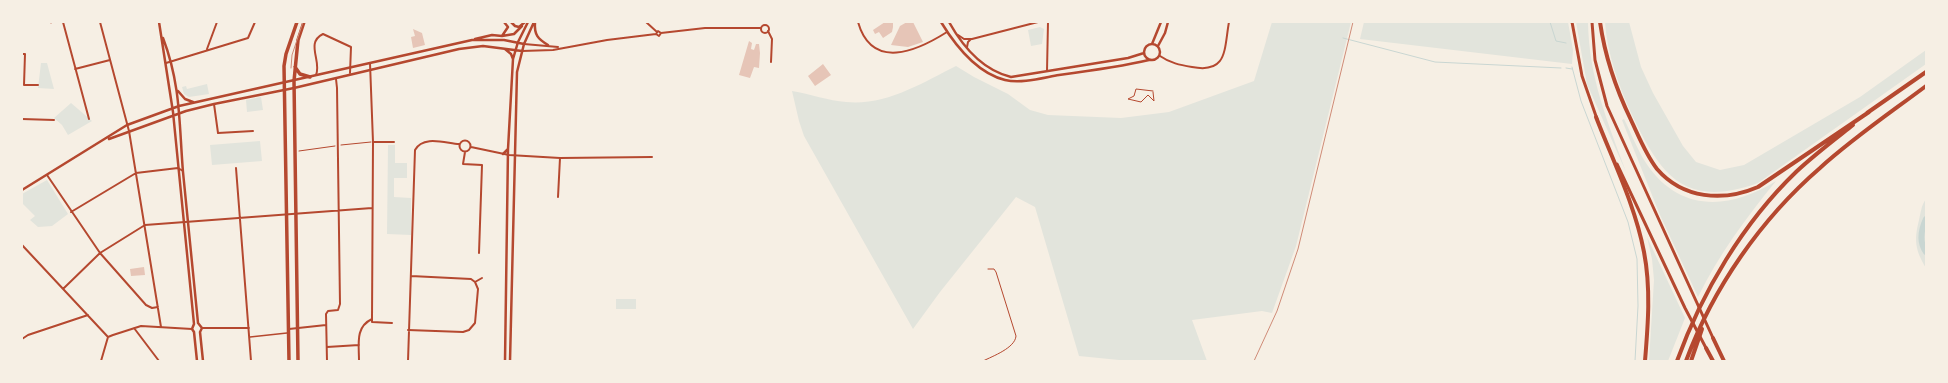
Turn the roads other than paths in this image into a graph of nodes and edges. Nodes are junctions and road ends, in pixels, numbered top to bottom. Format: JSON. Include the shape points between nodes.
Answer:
{"nodes":[{"id":1,"x":63,"y":22,"type":"edge"},
{"id":2,"x":100,"y":22,"type":"edge"},
{"id":3,"x":159,"y":22,"type":"edge"},
{"id":4,"x":217,"y":22,"type":"edge"},
{"id":5,"x":255,"y":22,"type":"edge"},
{"id":6,"x":297,"y":22,"type":"edge"},
{"id":7,"x":304,"y":22,"type":"edge"},
{"id":8,"x":504,"y":22,"type":"edge"},
{"id":9,"x":511,"y":22,"type":"edge"},
{"id":10,"x":525,"y":22,"type":"edge"},
{"id":11,"x":528,"y":22,"type":"edge"},
{"id":12,"x":534,"y":22,"type":"edge"},
{"id":13,"x":646,"y":22,"type":"edge"},
{"id":14,"x":760,"y":22,"type":"edge"},
{"id":15,"x":858,"y":22,"type":"edge"},
{"id":16,"x":941,"y":22,"type":"edge"},
{"id":17,"x":949,"y":22,"type":"edge"},
{"id":18,"x":1038,"y":22,"type":"edge"},
{"id":19,"x":1048,"y":22,"type":"edge"},
{"id":20,"x":1161,"y":22,"type":"edge"},
{"id":21,"x":1168,"y":22,"type":"edge"},
{"id":22,"x":1229,"y":22,"type":"edge"},
{"id":23,"x":1572,"y":22,"type":"edge"},
{"id":24,"x":1592,"y":22,"type":"edge"},
{"id":25,"x":1600,"y":22,"type":"edge"},
{"id":26,"x":522,"y":26,"type":"junction"},
{"id":27,"x":762,"y":27,"type":"junction"},
{"id":28,"x":161,"y":32,"type":"junction"},
{"id":29,"x":768,"y":32,"type":"junction"},
{"id":30,"x":947,"y":32,"type":"junction"},
{"id":31,"x":657,"y":33,"type":"junction"},
{"id":32,"x":958,"y":35,"type":"junction"},
{"id":33,"x":502,"y":36,"type":"junction"},
{"id":34,"x":972,"y":39,"type":"junction"},
{"id":35,"x":472,"y":40,"type":"junction"},
{"id":36,"x":518,"y":42,"type":"junction"},
{"id":37,"x":524,"y":44,"type":"junction"},
{"id":38,"x":1152,"y":44,"type":"junction"},
{"id":39,"x":548,"y":45,"type":"junction"},
{"id":40,"x":1158,"y":46,"type":"junction"},
{"id":41,"x":499,"y":47,"type":"junction"},
{"id":42,"x":559,"y":48,"type":"junction"},
{"id":43,"x":967,"y":48,"type":"junction"},
{"id":44,"x":516,"y":49,"type":"junction"},
{"id":45,"x":207,"y":50,"type":"junction"},
{"id":46,"x":522,"y":51,"type":"junction"},
{"id":47,"x":1144,"y":53,"type":"junction"},
{"id":48,"x":22,"y":54,"type":"edge"},
{"id":49,"x":1160,"y":56,"type":"junction"},
{"id":50,"x":513,"y":59,"type":"junction"},
{"id":51,"x":110,"y":60,"type":"junction"},
{"id":52,"x":1148,"y":60,"type":"junction"},
{"id":53,"x":172,"y":61,"type":"junction"},
{"id":54,"x":370,"y":62,"type":"junction"},
{"id":55,"x":771,"y":62,"type":"dead end"},
{"id":56,"x":166,"y":63,"type":"junction"},
{"id":57,"x":350,"y":66,"type":"junction"},
{"id":58,"x":295,"y":67,"type":"junction"},
{"id":59,"x":75,"y":68,"type":"junction"},
{"id":60,"x":370,"y":68,"type":"junction"},
{"id":61,"x":1048,"y":71,"type":"junction"},
{"id":62,"x":1926,"y":72,"type":"edge"},
{"id":63,"x":350,"y":73,"type":"junction"},
{"id":64,"x":316,"y":76,"type":"junction"},
{"id":65,"x":310,"y":77,"type":"junction"},
{"id":66,"x":335,"y":77,"type":"junction"},
{"id":67,"x":294,"y":81,"type":"junction"},
{"id":68,"x":285,"y":82,"type":"junction"},
{"id":69,"x":23,"y":85,"type":"edge"},
{"id":70,"x":38,"y":85,"type":"dead end"},
{"id":71,"x":1926,"y":86,"type":"edge"},
{"id":72,"x":294,"y":88,"type":"junction"},
{"id":73,"x":285,"y":89,"type":"junction"},
{"id":74,"x":178,"y":90,"type":"junction"},
{"id":75,"x":195,"y":102,"type":"junction"},
{"id":76,"x":214,"y":104,"type":"junction"},
{"id":77,"x":179,"y":106,"type":"junction"},
{"id":78,"x":172,"y":108,"type":"junction"},
{"id":79,"x":1869,"y":112,"type":"junction"},
{"id":80,"x":180,"y":113,"type":"junction"},
{"id":81,"x":173,"y":115,"type":"junction"},
{"id":82,"x":1596,"y":117,"type":"junction"},
{"id":83,"x":22,"y":119,"type":"edge"},
{"id":84,"x":89,"y":119,"type":"dead end"},
{"id":85,"x":54,"y":120,"type":"dead end"},
{"id":86,"x":127,"y":125,"type":"junction"},
{"id":87,"x":129,"y":131,"type":"junction"},
{"id":88,"x":253,"y":131,"type":"dead end"},
{"id":89,"x":101,"y":142,"type":"junction"},
{"id":90,"x":373,"y":142,"type":"junction"},
{"id":91,"x":394,"y":142,"type":"dead end"},
{"id":92,"x":459,"y":144,"type":"junction"},
{"id":93,"x":471,"y":147,"type":"junction"},
{"id":94,"x":508,"y":149,"type":"junction"},
{"id":95,"x":465,"y":152,"type":"junction"},
{"id":96,"x":503,"y":154,"type":"junction"},
{"id":97,"x":508,"y":154,"type":"junction"},
{"id":98,"x":514,"y":155,"type":"junction"},
{"id":99,"x":652,"y":157,"type":"dead end"},
{"id":100,"x":560,"y":158,"type":"junction"},
{"id":101,"x":178,"y":168,"type":"junction"},
{"id":102,"x":236,"y":168,"type":"dead end"},
{"id":103,"x":183,"y":171,"type":"junction"},
{"id":104,"x":136,"y":174,"type":"junction"},
{"id":105,"x":47,"y":175,"type":"junction"},
{"id":106,"x":22,"y":190,"type":"edge"},
{"id":107,"x":558,"y":197,"type":"dead end"},
{"id":108,"x":372,"y":208,"type":"junction"},
{"id":109,"x":339,"y":210,"type":"junction"},
{"id":110,"x":71,"y":212,"type":"junction"},
{"id":111,"x":287,"y":214,"type":"junction"},
{"id":112,"x":294,"y":214,"type":"junction"},
{"id":113,"x":239,"y":218,"type":"junction"},
{"id":114,"x":188,"y":221,"type":"junction"},
{"id":115,"x":183,"y":222,"type":"junction"},
{"id":116,"x":145,"y":225,"type":"junction"},
{"id":117,"x":22,"y":245,"type":"edge"},
{"id":118,"x":100,"y":253,"type":"junction"},
{"id":119,"x":479,"y":253,"type":"dead end"},
{"id":120,"x":988,"y":269,"type":"dead end"},
{"id":121,"x":410,"y":276,"type":"junction"},
{"id":122,"x":482,"y":278,"type":"dead end"},
{"id":123,"x":475,"y":282,"type":"junction"},
{"id":124,"x":64,"y":288,"type":"junction"},
{"id":125,"x":158,"y":307,"type":"junction"},
{"id":126,"x":1707,"y":314,"type":"junction"},
{"id":127,"x":88,"y":316,"type":"junction"},
{"id":128,"x":372,"y":319,"type":"junction"},
{"id":129,"x":198,"y":323,"type":"junction"},
{"id":130,"x":392,"y":323,"type":"dead end"},
{"id":131,"x":194,"y":324,"type":"junction"},
{"id":132,"x":326,"y":324,"type":"junction"},
{"id":133,"x":161,"y":327,"type":"junction"},
{"id":134,"x":134,"y":328,"type":"junction"},
{"id":135,"x":202,"y":328,"type":"junction"},
{"id":136,"x":249,"y":328,"type":"junction"},
{"id":137,"x":297,"y":328,"type":"junction"},
{"id":138,"x":192,"y":329,"type":"junction"},
{"id":139,"x":408,"y":330,"type":"junction"},
{"id":140,"x":289,"y":331,"type":"junction"},
{"id":141,"x":194,"y":332,"type":"junction"},
{"id":142,"x":200,"y":332,"type":"junction"},
{"id":143,"x":108,"y":336,"type":"junction"},
{"id":144,"x":250,"y":337,"type":"junction"},
{"id":145,"x":1713,"y":338,"type":"joint"},
{"id":146,"x":22,"y":339,"type":"edge"},
{"id":147,"x":359,"y":345,"type":"junction"},
{"id":148,"x":327,"y":347,"type":"junction"},
{"id":149,"x":1706,"y":348,"type":"joint"},
{"id":150,"x":505,"y":360,"type":"edge"},
{"id":151,"x":100,"y":361,"type":"edge"},
{"id":152,"x":159,"y":361,"type":"edge"},
{"id":153,"x":197,"y":361,"type":"edge"},
{"id":154,"x":203,"y":361,"type":"edge"},
{"id":155,"x":251,"y":361,"type":"edge"},
{"id":156,"x":289,"y":361,"type":"edge"},
{"id":157,"x":298,"y":361,"type":"edge"},
{"id":158,"x":327,"y":361,"type":"edge"},
{"id":159,"x":359,"y":361,"type":"edge"},
{"id":160,"x":408,"y":361,"type":"edge"},
{"id":161,"x":510,"y":361,"type":"edge"},
{"id":162,"x":983,"y":361,"type":"edge"},
{"id":163,"x":1645,"y":361,"type":"edge"},
{"id":164,"x":1676,"y":361,"type":"edge"},
{"id":165,"x":1686,"y":361,"type":"edge"},
{"id":166,"x":1691,"y":361,"type":"edge"},
{"id":167,"x":1713,"y":361,"type":"edge"},
{"id":168,"x":1724,"y":361,"type":"edge"}],
"edges":[{"from":1,"to":59,"type":"street"},
{"from":2,"to":51,"type":"street"},
{"from":3,"to":28,"type":"street"},
{"from":4,"to":45,"type":"street"},
{"from":5,"to":45,"type":"street","via":[[248,38]]},
{"from":6,"to":68,"type":"main road","via":[[285,60]]},
{"from":7,"to":58,"type":"main road","via":[[298,40]]},
{"from":8,"to":33,"type":"street","via":[[508,27]]},
{"from":9,"to":26,"type":"street","via":[[515,26]]},
{"from":10,"to":26,"type":"street"},
{"from":11,"to":36,"type":"street"},
{"from":12,"to":37,"type":"street"},
{"from":12,"to":39,"type":"street","via":[[537,38]]},
{"from":13,"to":31,"type":"street"},
{"from":14,"to":27,"type":"street"},
{"from":15,"to":30,"type":"street","via":[[866,40],[882,51],[891,53],[902,53],[922,46]]},
{"from":16,"to":30,"type":"street"},
{"from":17,"to":32,"type":"street"},
{"from":18,"to":34,"type":"street"},
{"from":19,"to":61,"type":"street"},
{"from":20,"to":38,"type":"street"},
{"from":21,"to":40,"type":"street"},
{"from":22,"to":49,"type":"street","via":[[1222,57],[1213,68],[1175,64]]},
{"from":23,"to":82,"type":"main road","via":[[1582,76]]},
{"from":24,"to":145,"type":"main road","via":[[1595,60],[1607,106]]},
{"from":25,"to":79,"type":"highway","via":[[1612,77],[1649,157],[1666,177],[1692,192],[1727,196],[1758,187]]},
{"from":26,"to":33,"type":"street","via":[[514,34]]},
{"from":27,"to":29,"type":"street","via":[[764,33]]},
{"from":27,"to":29,"type":"street","via":[[768,26]]},
{"from":27,"to":31,"type":"street","via":[[705,28]]},
{"from":28,"to":53,"type":"street"},
{"from":28,"to":56,"type":"street"},
{"from":29,"to":55,"type":"street","via":[[772,39]]},
{"from":30,"to":52,"type":"street","via":[[964,54],[993,76],[1005,80],[1048,77]]},
{"from":31,"to":42,"type":"street"},
{"from":32,"to":34,"type":"street","via":[[964,39]]},
{"from":32,"to":43,"type":"street"},
{"from":33,"to":35,"type":"street"},
{"from":34,"to":43,"type":"street","via":[[968,42]]},
{"from":35,"to":36,"type":"street"},
{"from":35,"to":54,"type":"street"},
{"from":36,"to":37,"type":"street"},
{"from":36,"to":44,"type":"street"},
{"from":37,"to":39,"type":"street"},
{"from":37,"to":46,"type":"street"},
{"from":38,"to":40,"type":"street"},
{"from":38,"to":47,"type":"street","via":[[1145,48]]},
{"from":39,"to":42,"type":"street"},
{"from":40,"to":49,"type":"street"},
{"from":41,"to":44,"type":"street"},
{"from":41,"to":50,"type":"street","via":[[509,51]]},
{"from":41,"to":60,"type":"street","via":[[471,46]]},
{"from":42,"to":46,"type":"street"},
{"from":43,"to":61,"type":"street","via":[[986,67],[999,74],[1011,77]]},
{"from":44,"to":46,"type":"street"},
{"from":44,"to":50,"type":"street"},
{"from":45,"to":53,"type":"street"},
{"from":46,"to":98,"type":"street","via":[[517,72]]},
{"from":47,"to":52,"type":"street"},
{"from":47,"to":61,"type":"street"},
{"from":48,"to":69,"type":"street","via":[[25,54]]},
{"from":49,"to":52,"type":"street","via":[[1156,60]]},
{"from":50,"to":94,"type":"street"},
{"from":51,"to":59,"type":"street"},
{"from":51,"to":86,"type":"street"},
{"from":53,"to":56,"type":"street"},
{"from":53,"to":74,"type":"street"},
{"from":54,"to":57,"type":"street"},
{"from":54,"to":60,"type":"street"},
{"from":56,"to":78,"type":"street"},
{"from":57,"to":63,"type":"street"},
{"from":57,"to":64,"type":"street"},
{"from":57,"to":64,"type":"street","via":[[351,47],[324,34],[317,39],[314,48],[318,67]]},
{"from":58,"to":65,"type":"main road","via":[[300,74]]},
{"from":58,"to":67,"type":"main road"},
{"from":59,"to":84,"type":"street"},
{"from":60,"to":63,"type":"street"},
{"from":60,"to":90,"type":"street"},
{"from":62,"to":79,"type":"highway"},
{"from":63,"to":66,"type":"street"},
{"from":64,"to":65,"type":"street"},
{"from":65,"to":67,"type":"street"},
{"from":66,"to":72,"type":"street"},
{"from":66,"to":109,"type":"street"},
{"from":67,"to":68,"type":"street"},
{"from":67,"to":72,"type":"main road"},
{"from":68,"to":73,"type":"main road"},
{"from":68,"to":75,"type":"street"},
{"from":69,"to":70,"type":"street"},
{"from":71,"to":126,"type":"highway","via":[[1832,157],[1786,200],[1740,260]]},
{"from":72,"to":73,"type":"street"},
{"from":72,"to":112,"type":"main road"},
{"from":73,"to":76,"type":"street"},
{"from":73,"to":111,"type":"main road"},
{"from":74,"to":75,"type":"street","via":[[185,99]]},
{"from":74,"to":77,"type":"street"},
{"from":75,"to":77,"type":"street"},
{"from":76,"to":80,"type":"street"},
{"from":76,"to":88,"type":"street","via":[[218,133]]},
{"from":77,"to":78,"type":"street"},
{"from":77,"to":80,"type":"street"},
{"from":78,"to":81,"type":"street"},
{"from":78,"to":86,"type":"street"},
{"from":79,"to":164,"type":"highway","via":[[1807,162],[1768,202],[1735,246],[1719,273]]},
{"from":80,"to":81,"type":"street"},
{"from":80,"to":103,"type":"street"},
{"from":81,"to":87,"type":"street"},
{"from":81,"to":101,"type":"street"},
{"from":82,"to":149,"type":"main road"},
{"from":82,"to":163,"type":"highway","via":[[1633,213],[1644,252],[1648,297]]},
{"from":83,"to":85,"type":"street"},
{"from":86,"to":87,"type":"street"},
{"from":86,"to":89,"type":"street"},
{"from":87,"to":89,"type":"street"},
{"from":87,"to":104,"type":"street"},
{"from":89,"to":105,"type":"street"},
{"from":90,"to":91,"type":"street"},
{"from":90,"to":108,"type":"street"},
{"from":92,"to":93,"type":"street","via":[[467,141]]},
{"from":92,"to":95,"type":"street","via":[[460,150]]},
{"from":92,"to":121,"type":"street","via":[[425,140],[415,150]]},
{"from":93,"to":95,"type":"street"},
{"from":93,"to":96,"type":"street"},
{"from":94,"to":96,"type":"street"},
{"from":94,"to":97,"type":"street"},
{"from":95,"to":119,"type":"street","via":[[463,164],[482,165]]},
{"from":96,"to":97,"type":"street"},
{"from":97,"to":98,"type":"street"},
{"from":97,"to":150,"type":"street"},
{"from":98,"to":100,"type":"street"},
{"from":98,"to":161,"type":"street"},
{"from":99,"to":100,"type":"street"},
{"from":100,"to":107,"type":"street"},
{"from":101,"to":103,"type":"street"},
{"from":101,"to":104,"type":"street"},
{"from":101,"to":115,"type":"street"},
{"from":102,"to":113,"type":"street"},
{"from":103,"to":114,"type":"street"},
{"from":104,"to":110,"type":"street"},
{"from":104,"to":116,"type":"street"},
{"from":105,"to":106,"type":"street"},
{"from":105,"to":110,"type":"street"},
{"from":108,"to":109,"type":"street"},
{"from":108,"to":128,"type":"street"},
{"from":109,"to":112,"type":"street"},
{"from":109,"to":132,"type":"street","via":[[340,307],[338,310],[328,311]]},
{"from":110,"to":118,"type":"street"},
{"from":111,"to":112,"type":"street"},
{"from":111,"to":113,"type":"street"},
{"from":111,"to":140,"type":"main road"},
{"from":112,"to":137,"type":"main road"},
{"from":113,"to":114,"type":"street"},
{"from":113,"to":136,"type":"street"},
{"from":114,"to":115,"type":"street"},
{"from":114,"to":129,"type":"street"},
{"from":115,"to":116,"type":"street"},
{"from":115,"to":131,"type":"street"},
{"from":116,"to":118,"type":"street"},
{"from":116,"to":125,"type":"street"},
{"from":117,"to":124,"type":"street"},
{"from":118,"to":124,"type":"street"},
{"from":118,"to":125,"type":"street","via":[[146,305]]},
{"from":120,"to":162,"type":"lane","via":[[994,269],[996,272],[1016,339],[1011,345]]},
{"from":121,"to":123,"type":"street","via":[[465,278]]},
{"from":121,"to":139,"type":"street"},
{"from":122,"to":123,"type":"street"},
{"from":123,"to":139,"type":"street","via":[[478,289],[475,322],[469,330]]},
{"from":124,"to":127,"type":"street"},
{"from":125,"to":133,"type":"street"},
{"from":126,"to":165,"type":"highway"},
{"from":126,"to":166,"type":"highway"},
{"from":127,"to":143,"type":"street"},
{"from":127,"to":146,"type":"street"},
{"from":128,"to":130,"type":"street","via":[[375,323]]},
{"from":128,"to":147,"type":"street","via":[[361,327]]},
{"from":129,"to":131,"type":"street"},
{"from":129,"to":135,"type":"street"},
{"from":131,"to":138,"type":"street"},
{"from":132,"to":137,"type":"street"},
{"from":132,"to":148,"type":"street"},
{"from":133,"to":134,"type":"street"},
{"from":133,"to":138,"type":"street"},
{"from":134,"to":143,"type":"street"},
{"from":134,"to":152,"type":"street"},
{"from":135,"to":136,"type":"street"},
{"from":135,"to":142,"type":"street"},
{"from":136,"to":144,"type":"street"},
{"from":137,"to":140,"type":"street"},
{"from":137,"to":157,"type":"main road"},
{"from":138,"to":141,"type":"street"},
{"from":139,"to":160,"type":"street"},
{"from":140,"to":144,"type":"street"},
{"from":140,"to":156,"type":"main road"},
{"from":141,"to":142,"type":"street"},
{"from":141,"to":153,"type":"street"},
{"from":142,"to":154,"type":"street"},
{"from":143,"to":151,"type":"street"},
{"from":144,"to":155,"type":"street"},
{"from":145,"to":168,"type":"highway"},
{"from":147,"to":148,"type":"street"},
{"from":147,"to":159,"type":"street"},
{"from":148,"to":158,"type":"street"},
{"from":149,"to":167,"type":"highway"}]}
